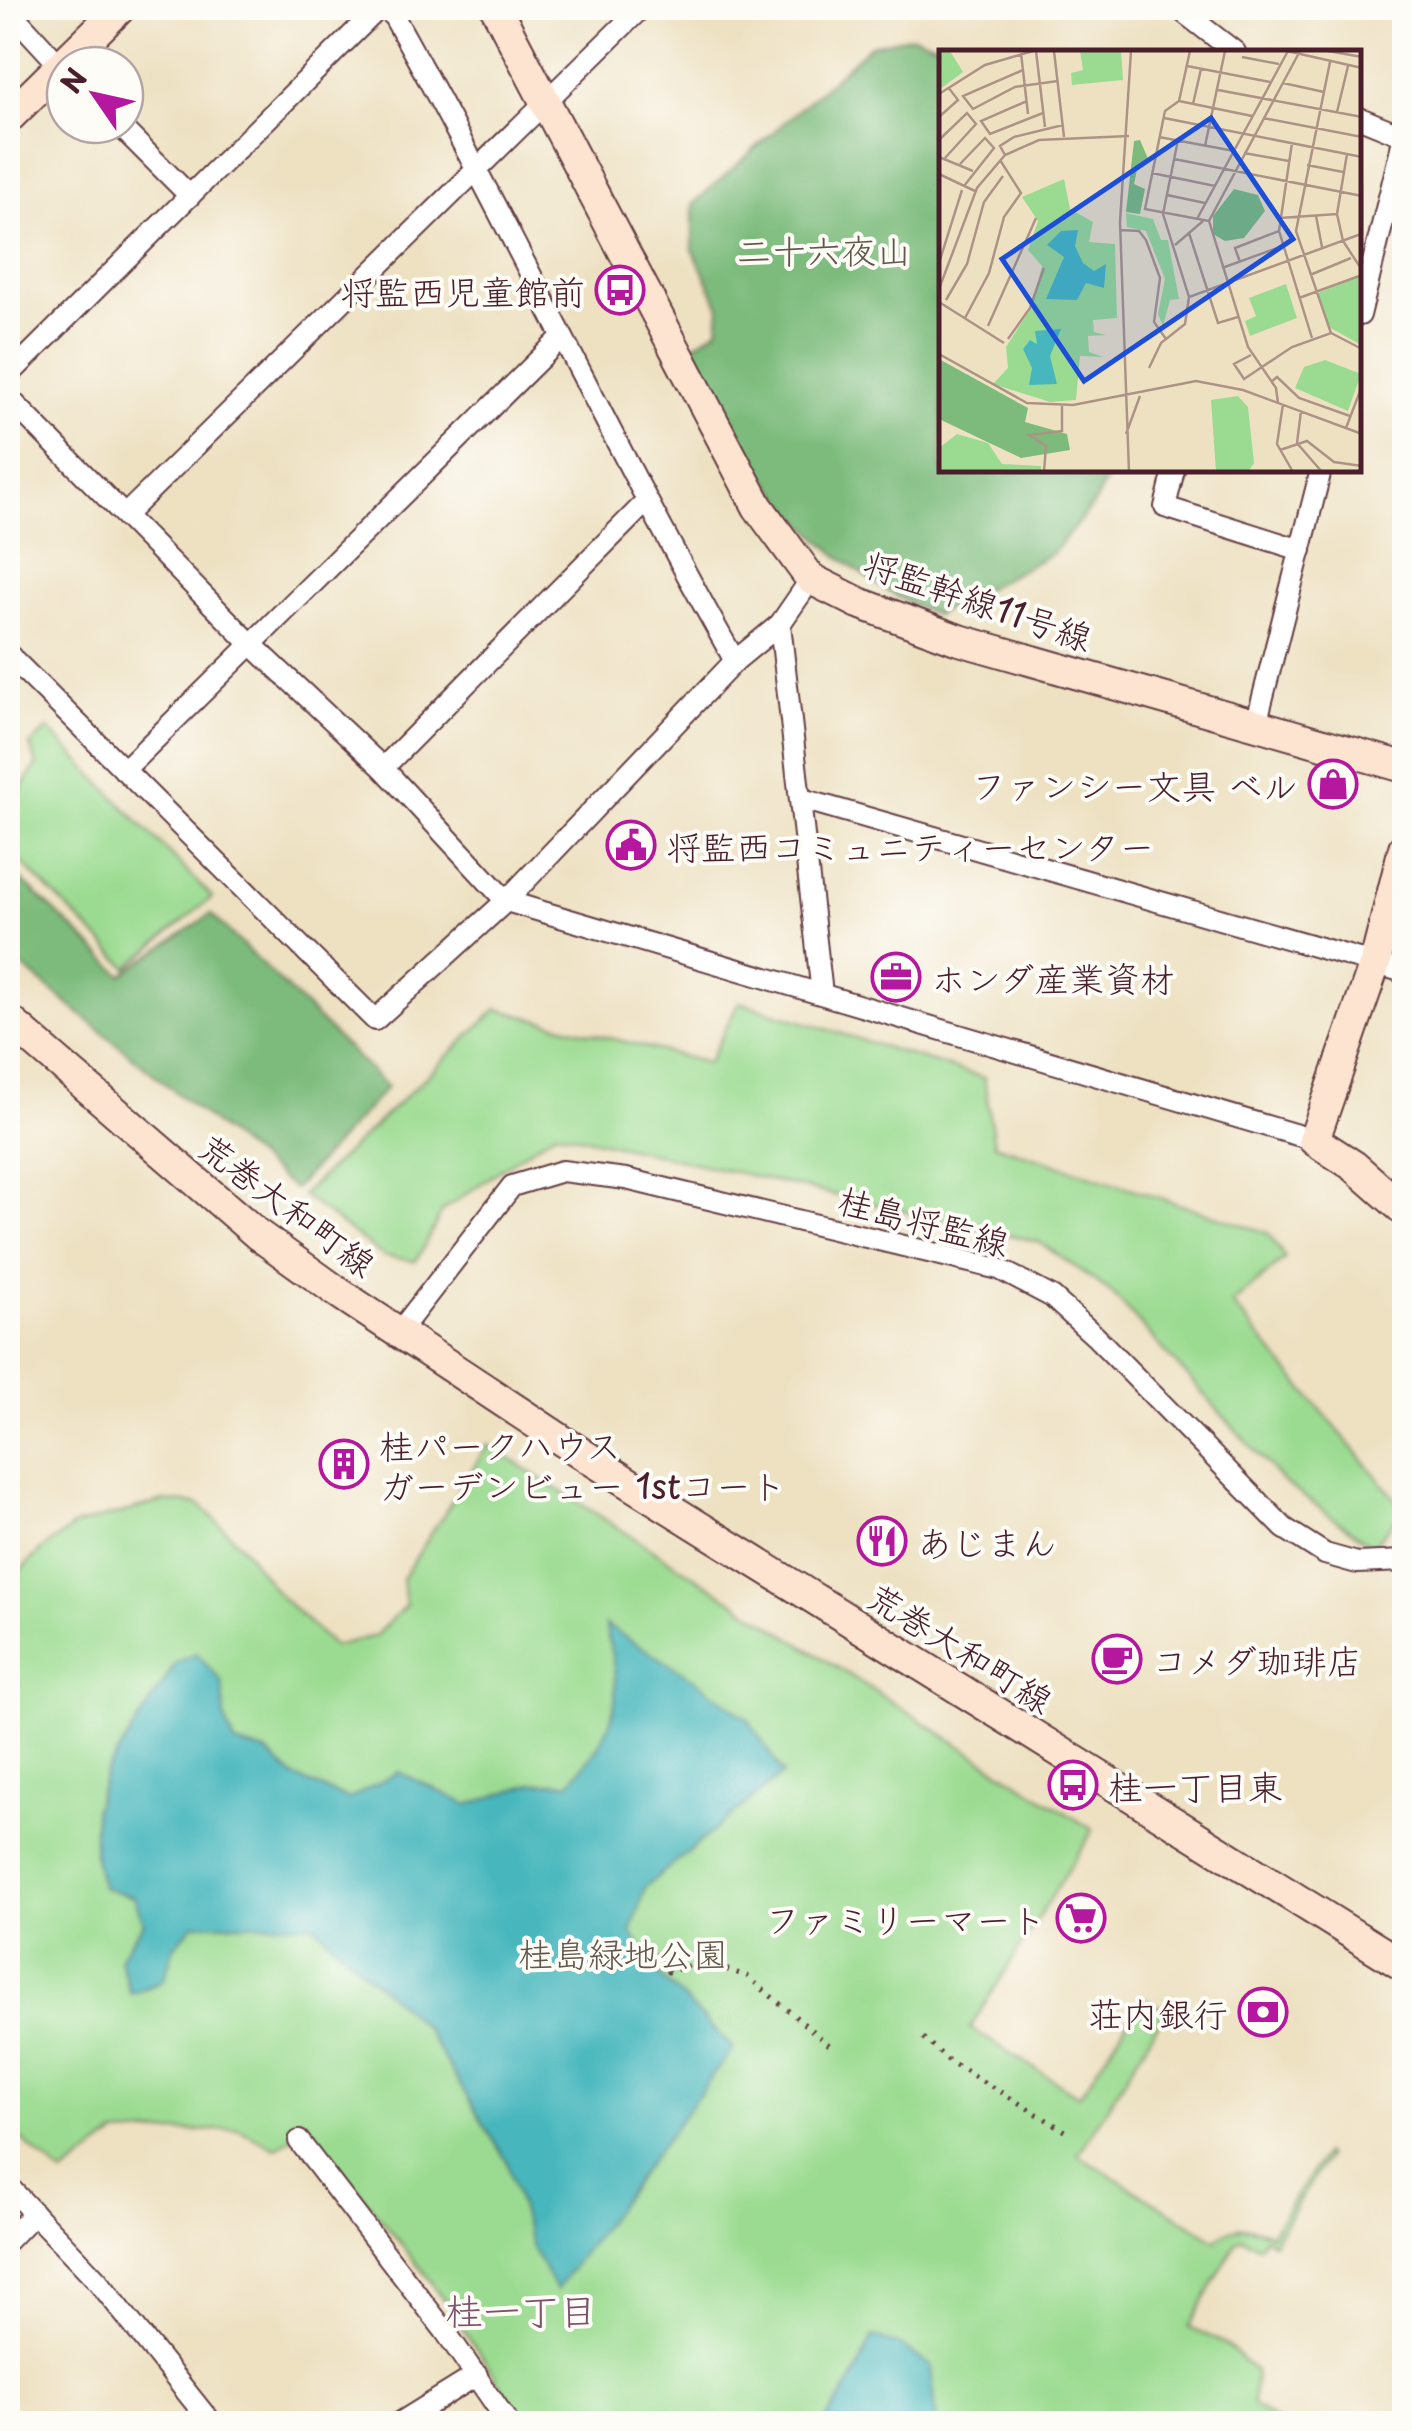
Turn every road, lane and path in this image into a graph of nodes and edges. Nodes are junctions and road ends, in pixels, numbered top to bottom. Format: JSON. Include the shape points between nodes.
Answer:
{"nodes":[{"id":1,"x":8,"y":8,"type":"edge"},
{"id":2,"x":120,"y":8,"type":"edge"},
{"id":3,"x":380,"y":8,"type":"edge"},
{"id":4,"x":389,"y":8,"type":"edge"},
{"id":5,"x":496,"y":8,"type":"edge"},
{"id":6,"x":642,"y":8,"type":"edge"},
{"id":7,"x":1178,"y":8,"type":"edge"},
{"id":8,"x":85,"y":45,"type":"edge"},
{"id":9,"x":45,"y":49,"type":"edge"},
{"id":10,"x":1232,"y":50,"type":"edge"},
{"id":11,"x":45,"y":85,"type":"edge"},
{"id":12,"x":547,"y":101,"type":"junction"},
{"id":13,"x":8,"y":118,"type":"edge"},
{"id":14,"x":1362,"y":119,"type":"edge"},
{"id":15,"x":1404,"y":136,"type":"edge"},
{"id":16,"x":139,"y":145,"type":"edge"},
{"id":17,"x":478,"y":165,"type":"junction"},
{"id":18,"x":190,"y":196,"type":"junction"},
{"id":19,"x":1362,"y":308,"type":"edge"},
{"id":20,"x":562,"y":337,"type":"junction"},
{"id":21,"x":8,"y":376,"type":"edge"},
{"id":22,"x":8,"y":397,"type":"edge"},
{"id":23,"x":1174,"y":472,"type":"edge"},
{"id":24,"x":1321,"y":472,"type":"edge"},
{"id":25,"x":645,"y":504,"type":"junction"},
{"id":26,"x":126,"y":514,"type":"junction"},
{"id":27,"x":1302,"y":550,"type":"junction"},
{"id":28,"x":812,"y":579,"type":"junction"},
{"id":29,"x":780,"y":624,"type":"junction"},
{"id":30,"x":249,"y":642,"type":"junction"},
{"id":31,"x":8,"y":654,"type":"edge"},
{"id":32,"x":735,"y":661,"type":"junction"},
{"id":33,"x":1256,"y":724,"type":"junction"},
{"id":34,"x":1404,"y":767,"type":"edge"},
{"id":35,"x":383,"y":768,"type":"junction"},
{"id":36,"x":124,"y":770,"type":"junction"},
{"id":37,"x":802,"y":799,"type":"junction"},
{"id":38,"x":1404,"y":848,"type":"edge"},
{"id":39,"x":506,"y":901,"type":"junction"},
{"id":40,"x":1375,"y":963,"type":"junction"},
{"id":41,"x":1404,"y":972,"type":"edge"},
{"id":42,"x":822,"y":994,"type":"junction"},
{"id":43,"x":8,"y":1019,"type":"edge"},
{"id":44,"x":1314,"y":1140,"type":"junction"},
{"id":45,"x":1404,"y":1210,"type":"edge"},
{"id":46,"x":399,"y":1332,"type":"junction"},
{"id":47,"x":1404,"y":1560,"type":"edge"},
{"id":48,"x":657,"y":1952,"type":"dead end"},
{"id":49,"x":1404,"y":1966,"type":"edge"},
{"id":50,"x":922,"y":2038,"type":"dead end"},
{"id":51,"x":834,"y":2049,"type":"dead end"},
{"id":52,"x":1072,"y":2135,"type":"dead end"},
{"id":53,"x":300,"y":2141,"type":"dead end"},
{"id":54,"x":8,"y":2186,"type":"edge"},
{"id":55,"x":34,"y":2213,"type":"junction"},
{"id":56,"x":8,"y":2240,"type":"edge"},
{"id":57,"x":477,"y":2375,"type":"junction"},
{"id":58,"x":212,"y":2424,"type":"edge"},
{"id":59,"x":398,"y":2424,"type":"edge"},
{"id":60,"x":509,"y":2424,"type":"edge"}],
"edges":[{"from":1,"to":9,"type":"street"},
{"from":2,"to":8,"type":"street"},
{"from":3,"to":18,"type":"street"},
{"from":4,"to":17,"type":"street"},
{"from":5,"to":12,"type":"street","name":"将監幹線11号線"},
{"from":6,"to":12,"type":"street"},
{"from":7,"to":10,"type":"street"},
{"from":11,"to":13,"type":"street"},
{"from":12,"to":17,"type":"street"},
{"from":12,"to":28,"type":"street","name":"将監幹線11号線","via":[[758,507]]},
{"from":14,"to":15,"type":"street"},
{"from":15,"to":19,"type":"street"},
{"from":16,"to":18,"type":"street"},
{"from":17,"to":20,"type":"street"},
{"from":17,"to":26,"type":"street"},
{"from":18,"to":21,"type":"street"},
{"from":20,"to":25,"type":"street"},
{"from":20,"to":30,"type":"street"},
{"from":22,"to":26,"type":"street"},
{"from":23,"to":27,"type":"street","via":[[1165,507]]},
{"from":24,"to":27,"type":"street"},
{"from":25,"to":32,"type":"street"},
{"from":25,"to":35,"type":"street"},
{"from":26,"to":30,"type":"street"},
{"from":27,"to":33,"type":"street"},
{"from":28,"to":29,"type":"street"},
{"from":28,"to":33,"type":"street","name":"将監幹線11号線","via":[[956,639]]},
{"from":29,"to":32,"type":"street"},
{"from":29,"to":37,"type":"street"},
{"from":30,"to":35,"type":"street"},
{"from":30,"to":36,"type":"street"},
{"from":31,"to":36,"type":"street"},
{"from":32,"to":39,"type":"street"},
{"from":33,"to":34,"type":"street","name":"将監幹線11号線"},
{"from":35,"to":39,"type":"street"},
{"from":36,"to":39,"type":"street","via":[[376,1020]]},
{"from":37,"to":40,"type":"street"},
{"from":37,"to":42,"type":"street"},
{"from":38,"to":40,"type":"street"},
{"from":39,"to":42,"type":"street"},
{"from":40,"to":41,"type":"street"},
{"from":40,"to":44,"type":"street"},
{"from":42,"to":44,"type":"street"},
{"from":43,"to":46,"type":"street","name":"荒巻大和町線","via":[[258,1234]]},
{"from":44,"to":45,"type":"street"},
{"from":46,"to":47,"type":"street","name":"桂島将監線","via":[[512,1186],[562,1172],[626,1179],[999,1268],[1052,1298],[1096,1337],[1284,1528],[1326,1554],[1357,1563]]},
{"from":46,"to":49,"type":"street","name":"荒巻大和町線","via":[[587,1458]]},
{"from":48,"to":51,"type":"path","via":[[668,1972],[702,1962],[747,1976]]},
{"from":50,"to":52,"type":"path"},
{"from":53,"to":57,"type":"street"},
{"from":54,"to":55,"type":"street"},
{"from":55,"to":56,"type":"street"},
{"from":55,"to":58,"type":"street","via":[[146,2338]]},
{"from":57,"to":59,"type":"street"},
{"from":57,"to":60,"type":"street"}]}
